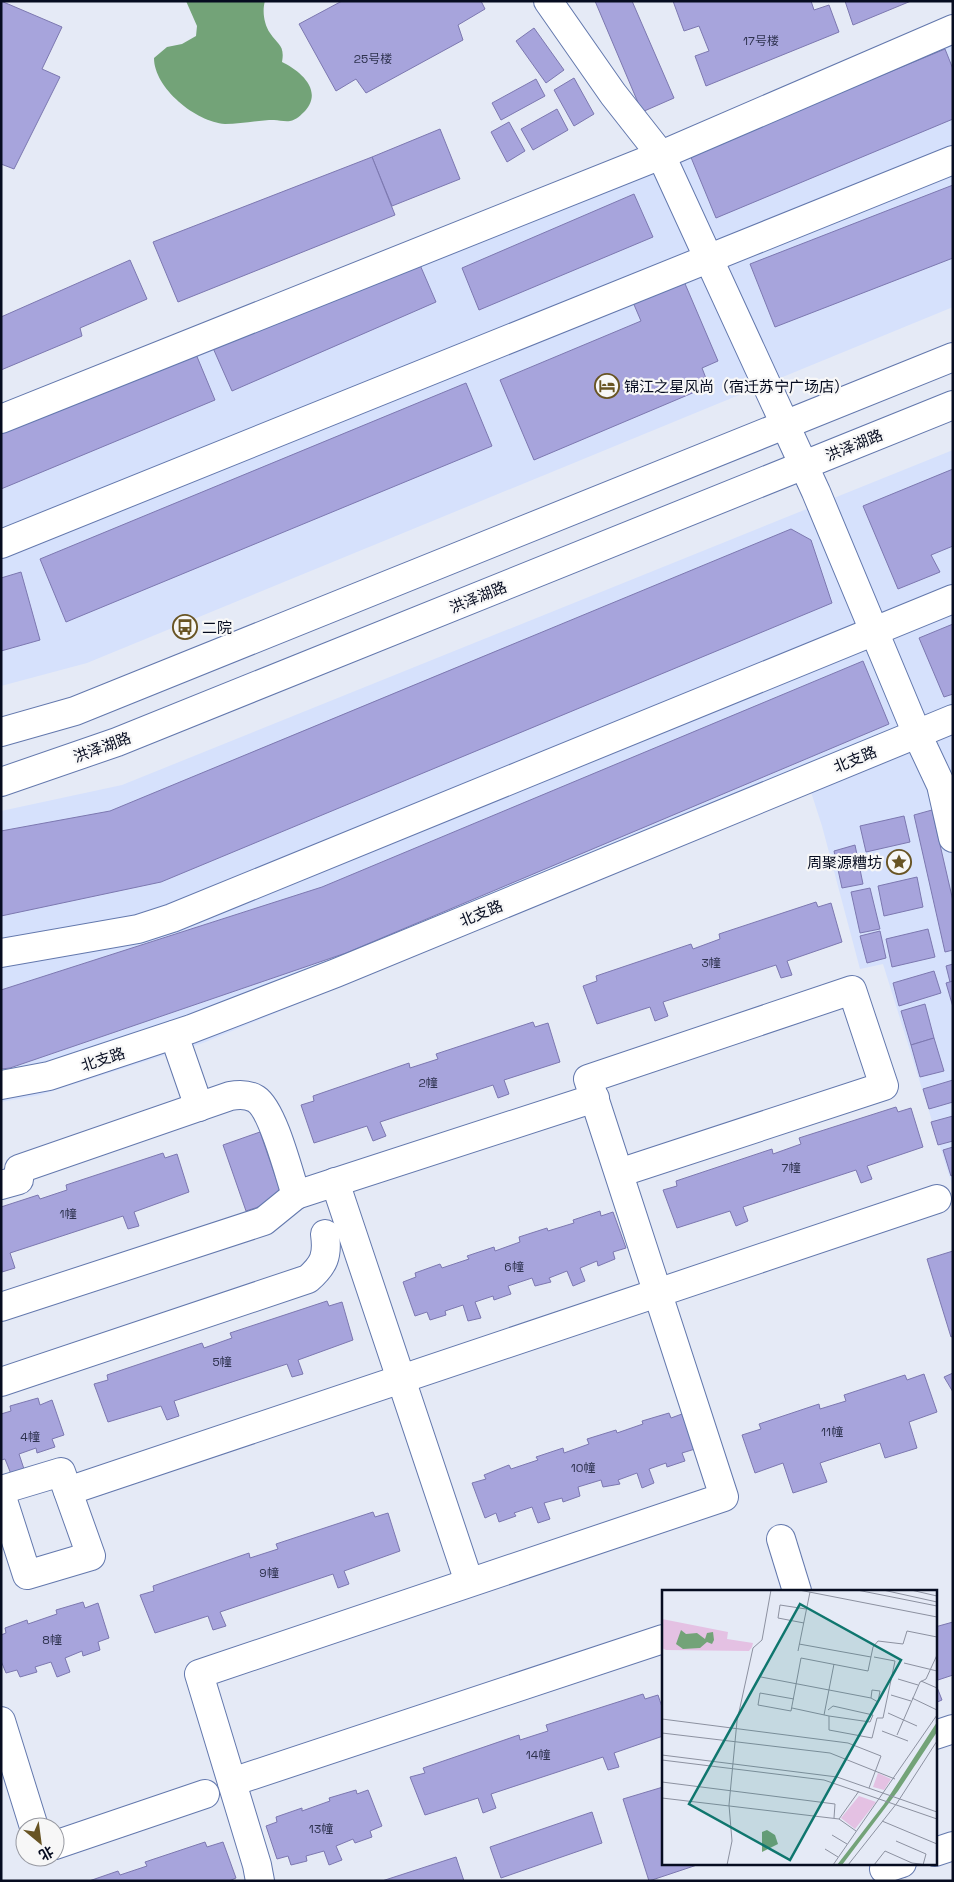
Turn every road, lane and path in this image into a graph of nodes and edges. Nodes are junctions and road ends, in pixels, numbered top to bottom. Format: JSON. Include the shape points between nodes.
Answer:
{"nodes":[{"id":1,"x":548,"y":1,"type":"edge"},
{"id":2,"x":953,"y":29,"type":"edge"},
{"id":3,"x":661,"y":154,"type":"junction"},
{"id":4,"x":953,"y":160,"type":"edge"},
{"id":5,"x":708,"y":258,"type":"junction"},
{"id":6,"x":953,"y":357,"type":"edge"},
{"id":7,"x":953,"y":405,"type":"edge"},
{"id":8,"x":1,"y":419,"type":"edge"},
{"id":9,"x":786,"y":425,"type":"junction"},
{"id":10,"x":805,"y":465,"type":"junction"},
{"id":11,"x":1,"y":544,"type":"edge"},
{"id":12,"x":953,"y":599,"type":"edge"},
{"id":13,"x":874,"y":631,"type":"junction"},
{"id":14,"x":953,"y":719,"type":"edge"},
{"id":15,"x":1,"y":732,"type":"edge"},
{"id":16,"x":917,"y":734,"type":"junction"},
{"id":17,"x":1,"y":782,"type":"edge"},
{"id":18,"x":953,"y":838,"type":"edge"},
{"id":19,"x":1,"y":953,"type":"edge"},
{"id":20,"x":174,"y":1035,"type":"junction"},
{"id":21,"x":1,"y":1085,"type":"edge"},
{"id":22,"x":595,"y":1098,"type":"junction"},
{"id":23,"x":199,"y":1107,"type":"junction"},
{"id":24,"x":619,"y":1173,"type":"junction"},
{"id":25,"x":335,"y":1182,"type":"junction"},
{"id":26,"x":1,"y":1185,"type":"edge"},
{"id":27,"x":296,"y":1195,"type":"junction"},
{"id":28,"x":937,"y":1199,"type":"dead end"},
{"id":29,"x":325,"y":1234,"type":"dead end"},
{"id":30,"x":658,"y":1293,"type":"junction"},
{"id":31,"x":1,"y":1307,"type":"edge"},
{"id":32,"x":1,"y":1382,"type":"edge"},
{"id":33,"x":68,"y":1491,"type":"junction"},
{"id":34,"x":1,"y":1492,"type":"edge"},
{"id":35,"x":781,"y":1539,"type":"dead end"},
{"id":36,"x":469,"y":1582,"type":"junction"},
{"id":37,"x":797,"y":1590,"type":"edge"},
{"id":38,"x":662,"y":1639,"type":"edge"},
{"id":39,"x":1,"y":1721,"type":"edge"},
{"id":40,"x":953,"y":1729,"type":"edge"},
{"id":41,"x":936,"y":1735,"type":"edge"},
{"id":42,"x":232,"y":1782,"type":"junction"},
{"id":43,"x":205,"y":1794,"type":"dead end"},
{"id":44,"x":31,"y":1817,"type":"edge"},
{"id":45,"x":65,"y":1842,"type":"edge"},
{"id":46,"x":953,"y":1846,"type":"edge"},
{"id":47,"x":936,"y":1852,"type":"edge"},
{"id":48,"x":260,"y":1881,"type":"edge"}],
"edges":[{"from":1,"to":3,"type":"street","via":[[613,94]]},
{"from":2,"to":3,"type":"street"},
{"from":3,"to":5,"type":"street"},
{"from":3,"to":8,"type":"street"},
{"from":4,"to":5,"type":"street"},
{"from":5,"to":9,"type":"street"},
{"from":5,"to":11,"type":"street"},
{"from":6,"to":9,"type":"street"},
{"from":7,"to":10,"type":"street","name":"洪泽湖路"},
{"from":9,"to":10,"type":"street"},
{"from":9,"to":15,"type":"street","via":[[75,710]]},
{"from":10,"to":13,"type":"street"},
{"from":10,"to":17,"type":"street","name":"洪泽湖路","via":[[117,742]]},
{"from":12,"to":13,"type":"street"},
{"from":13,"to":16,"type":"street"},
{"from":13,"to":19,"type":"street","via":[[172,918],[138,929]]},
{"from":14,"to":16,"type":"street","name":"北支路"},
{"from":16,"to":18,"type":"street","via":[[941,785]]},
{"from":16,"to":20,"type":"street","name":"北支路","via":[[354,965]]},
{"from":20,"to":21,"type":"street","name":"北支路","via":[[49,1076]]},
{"from":20,"to":23,"type":"street"},
{"from":22,"to":24,"type":"street"},
{"from":22,"to":24,"type":"street","via":[[588,1079],[852,990],[884,1086]]},
{"from":22,"to":25,"type":"street"},
{"from":23,"to":26,"type":"street","via":[[19,1169],[19,1180]]},
{"from":23,"to":27,"type":"street","via":[[243,1094],[257,1100],[268,1113]]},
{"from":24,"to":30,"type":"street"},
{"from":25,"to":27,"type":"street"},
{"from":25,"to":36,"type":"street"},
{"from":27,"to":31,"type":"street","via":[[264,1221]]},
{"from":28,"to":30,"type":"street"},
{"from":29,"to":32,"type":"street","via":[[325,1258],[318,1271],[308,1279]]},
{"from":30,"to":33,"type":"street"},
{"from":30,"to":36,"type":"street","via":[[724,1497]]},
{"from":33,"to":34,"type":"street","via":[[61,1472]]},
{"from":33,"to":34,"type":"street","via":[[91,1556],[27,1575]]},
{"from":35,"to":37,"type":"street"},
{"from":36,"to":42,"type":"street","via":[[199,1674]]},
{"from":38,"to":42,"type":"street"},
{"from":39,"to":44,"type":"street"},
{"from":40,"to":41,"type":"street"},
{"from":42,"to":48,"type":"street"},
{"from":43,"to":45,"type":"street"},
{"from":46,"to":47,"type":"street"}]}
